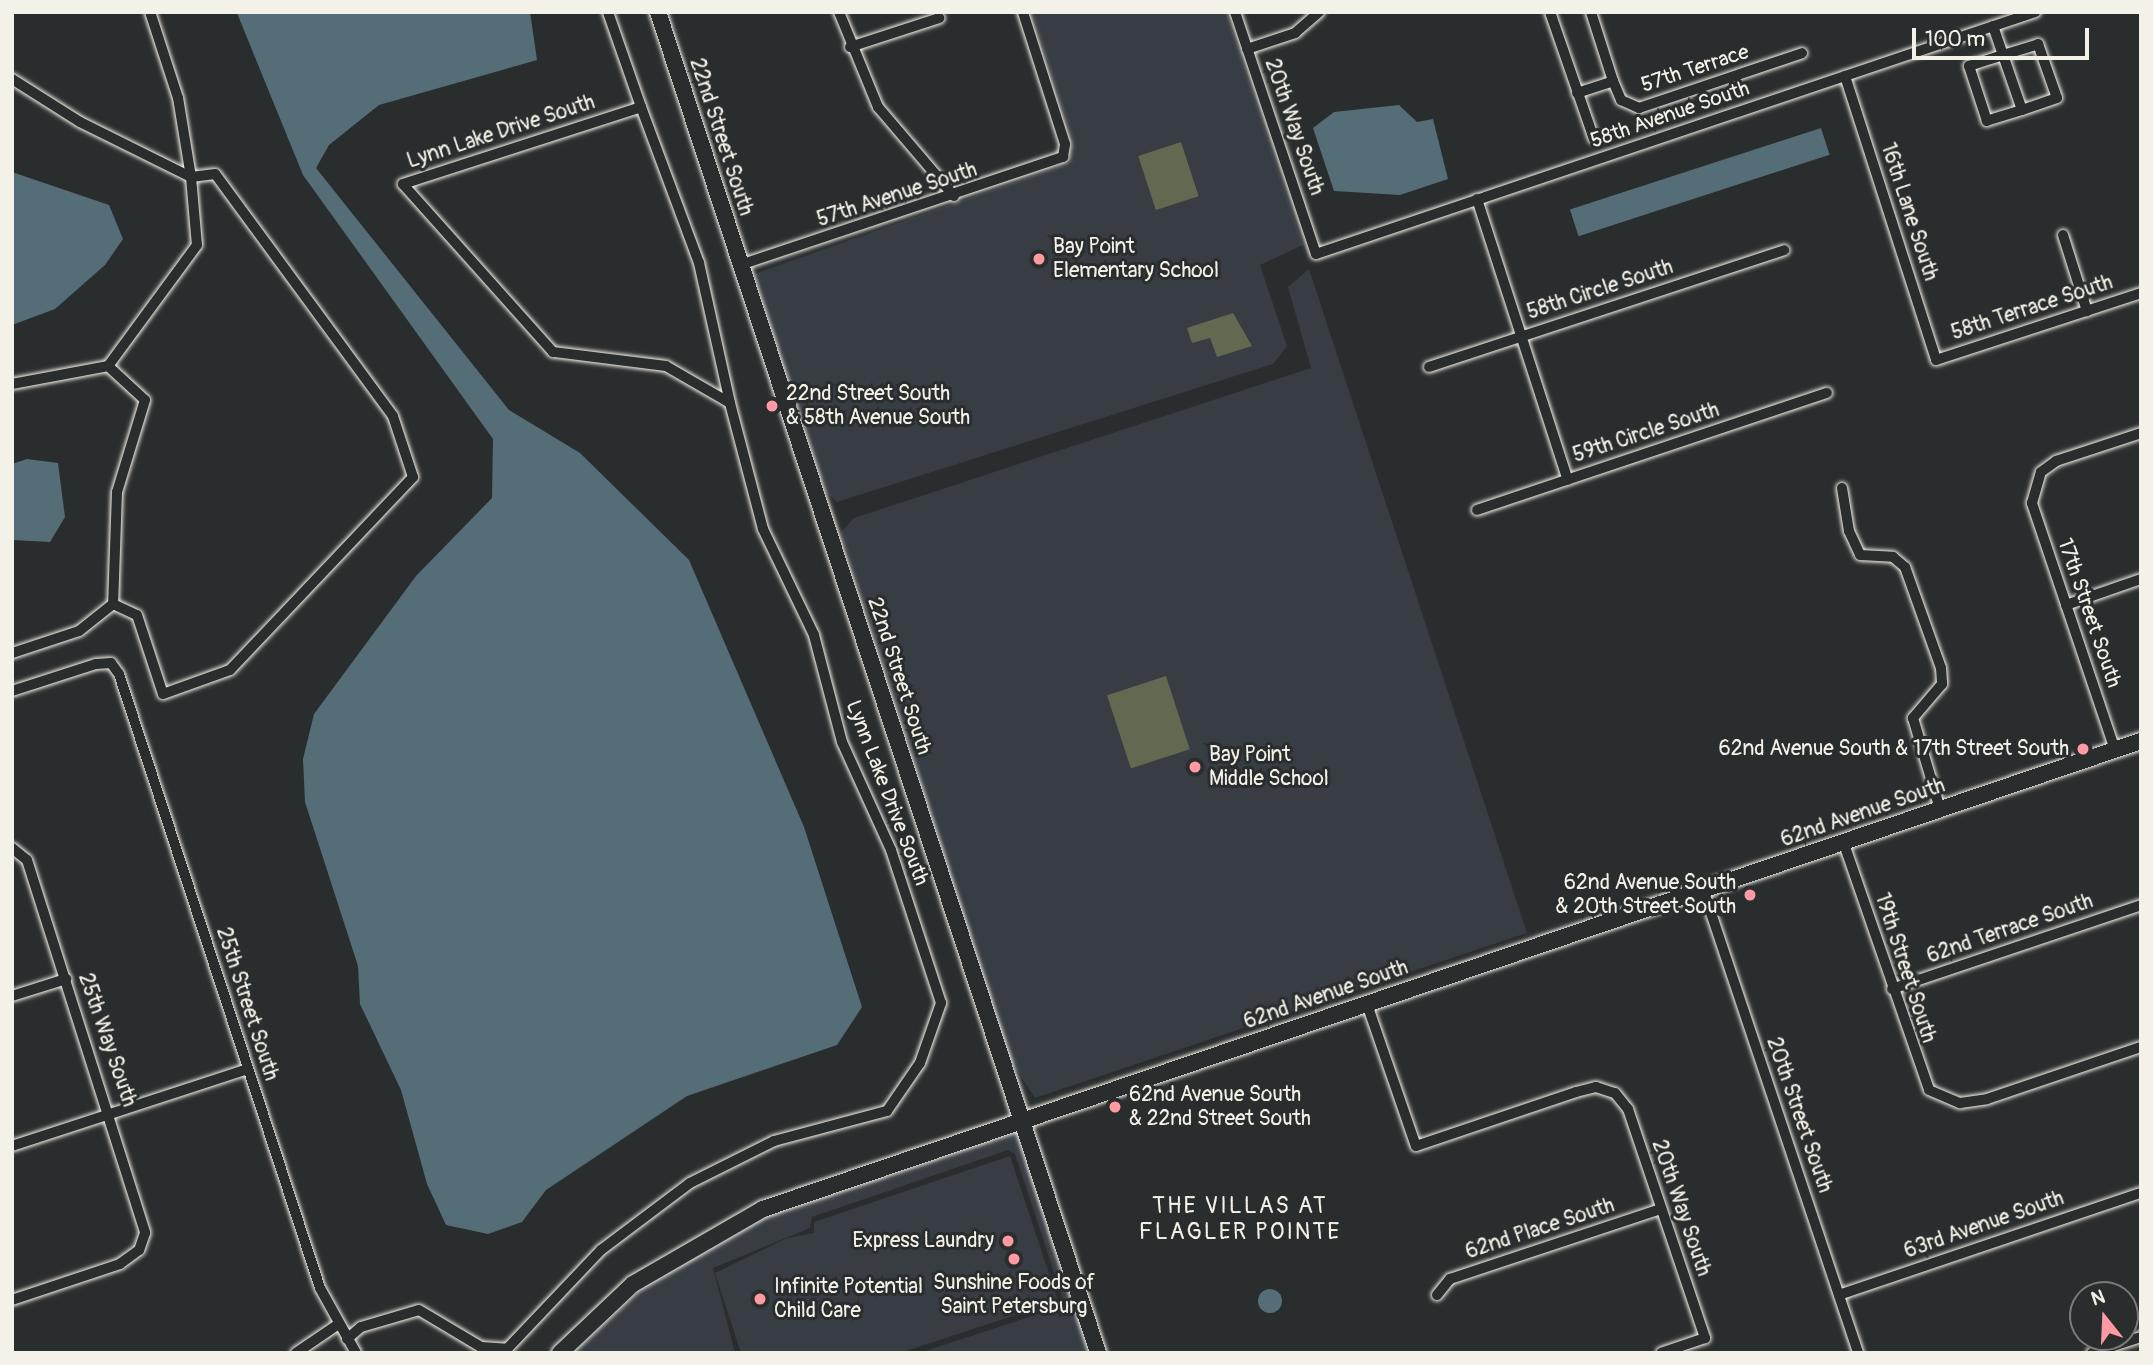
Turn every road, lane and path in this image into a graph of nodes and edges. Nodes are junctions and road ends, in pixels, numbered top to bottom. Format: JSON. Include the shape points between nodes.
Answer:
{"nodes":[{"id":1,"x":150,"y":12,"type":"edge"},
{"id":2,"x":608,"y":12,"type":"edge"},
{"id":3,"x":659,"y":12,"type":"edge"},
{"id":4,"x":839,"y":12,"type":"edge"},
{"id":5,"x":1023,"y":12,"type":"edge"},
{"id":6,"x":1235,"y":12,"type":"edge"},
{"id":7,"x":1319,"y":12,"type":"edge"},
{"id":8,"x":1550,"y":12,"type":"edge"},
{"id":9,"x":1591,"y":12,"type":"edge"},
{"id":10,"x":2035,"y":12,"type":"edge"},
{"id":11,"x":939,"y":18,"type":"dead end"},
{"id":12,"x":1993,"y":26,"type":"junction"},
{"id":13,"x":850,"y":47,"type":"junction"},
{"id":14,"x":1247,"y":49,"type":"junction"},
{"id":15,"x":1802,"y":53,"type":"dead end"},
{"id":16,"x":2003,"y":55,"type":"junction"},
{"id":17,"x":1845,"y":76,"type":"junction"},
{"id":18,"x":12,"y":79,"type":"edge"},
{"id":19,"x":1613,"y":81,"type":"junction"},
{"id":20,"x":1577,"y":93,"type":"junction"},
{"id":21,"x":641,"y":107,"type":"junction"},
{"id":22,"x":2022,"y":110,"type":"junction"},
{"id":23,"x":1594,"y":139,"type":"dead end"},
{"id":24,"x":191,"y":177,"type":"junction"},
{"id":25,"x":954,"y":196,"type":"junction"},
{"id":26,"x":1476,"y":199,"type":"junction"},
{"id":27,"x":2063,"y":235,"type":"dead end"},
{"id":28,"x":1784,"y":250,"type":"dead end"},
{"id":29,"x":1316,"y":254,"type":"joint"},
{"id":30,"x":740,"y":265,"type":"junction"},
{"id":31,"x":2141,"y":293,"type":"edge"},
{"id":32,"x":2087,"y":311,"type":"junction"},
{"id":33,"x":1523,"y":336,"type":"junction"},
{"id":34,"x":1936,"y":359,"type":"joint"},
{"id":35,"x":107,"y":366,"type":"junction"},
{"id":36,"x":1429,"y":367,"type":"dead end"},
{"id":37,"x":12,"y":384,"type":"edge"},
{"id":38,"x":1827,"y":393,"type":"dead end"},
{"id":39,"x":730,"y":403,"type":"junction"},
{"id":40,"x":2141,"y":433,"type":"edge"},
{"id":41,"x":1568,"y":480,"type":"junction"},
{"id":42,"x":1842,"y":488,"type":"dead end"},
{"id":43,"x":1478,"y":510,"type":"dead end"},
{"id":44,"x":2141,"y":579,"type":"edge"},
{"id":45,"x":113,"y":604,"type":"junction"},
{"id":46,"x":2066,"y":605,"type":"junction"},
{"id":47,"x":12,"y":653,"type":"edge"},
{"id":48,"x":12,"y":691,"type":"edge"},
{"id":49,"x":2141,"y":741,"type":"edge"},
{"id":50,"x":2115,"y":750,"type":"junction"},
{"id":51,"x":1940,"y":808,"type":"junction"},
{"id":52,"x":1843,"y":841,"type":"junction"},
{"id":53,"x":13,"y":848,"type":"edge"},
{"id":54,"x":1703,"y":889,"type":"junction"},
{"id":55,"x":2141,"y":905,"type":"edge"},
{"id":56,"x":66,"y":979,"type":"junction"},
{"id":57,"x":1892,"y":989,"type":"junction"},
{"id":58,"x":12,"y":996,"type":"edge"},
{"id":59,"x":1367,"y":1004,"type":"junction"},
{"id":60,"x":2141,"y":1047,"type":"edge"},
{"id":61,"x":248,"y":1069,"type":"junction"},
{"id":62,"x":111,"y":1114,"type":"junction"},
{"id":63,"x":1022,"y":1120,"type":"junction"},
{"id":64,"x":12,"y":1146,"type":"edge"},
{"id":65,"x":2141,"y":1193,"type":"edge"},
{"id":66,"x":1661,"y":1209,"type":"junction"},
{"id":67,"x":1437,"y":1294,"type":"dead end"},
{"id":68,"x":1839,"y":1294,"type":"junction"},
{"id":69,"x":12,"y":1300,"type":"edge"},
{"id":70,"x":337,"y":1325,"type":"junction"},
{"id":71,"x":2141,"y":1337,"type":"edge"},
{"id":72,"x":347,"y":1339,"type":"junction"},
{"id":73,"x":296,"y":1353,"type":"edge"},
{"id":74,"x":356,"y":1353,"type":"edge"},
{"id":75,"x":560,"y":1353,"type":"edge"},
{"id":76,"x":1098,"y":1353,"type":"edge"},
{"id":77,"x":1661,"y":1353,"type":"edge"},
{"id":78,"x":1858,"y":1353,"type":"edge"},
{"id":79,"x":2092,"y":1353,"type":"edge"}],
"edges":[{"from":1,"to":24,"type":"street","via":[[178,98]]},
{"from":2,"to":21,"type":"street"},
{"from":3,"to":30,"type":"street","name":"22nd Street South"},
{"from":4,"to":13,"type":"street"},
{"from":5,"to":25,"type":"street","name":"57th Avenue South","via":[[1065,144],[1063,157]]},
{"from":6,"to":14,"type":"street","name":"20th Way South"},
{"from":7,"to":14,"type":"street","via":[[1295,33]]},
{"from":8,"to":20,"type":"street"},
{"from":9,"to":19,"type":"street","name":"57th Terrace"},
{"from":10,"to":12,"type":"street","name":"58th Avenue South"},
{"from":11,"to":13,"type":"street"},
{"from":12,"to":16,"type":"street"},
{"from":12,"to":17,"type":"street","name":"58th Avenue South"},
{"from":13,"to":25,"type":"street","via":[[895,134]]},
{"from":14,"to":29,"type":"street","name":"20th Way South"},
{"from":15,"to":19,"type":"street","name":"57th Terrace","via":[[1639,108],[1621,100]]},
{"from":16,"to":22,"type":"street"},
{"from":16,"to":22,"type":"street","via":[[1969,66],[1987,121]]},
{"from":16,"to":22,"type":"street","via":[[2038,44],[2046,66],[2057,98]]},
{"from":17,"to":26,"type":"street","name":"58th Avenue South"},
{"from":17,"to":34,"type":"street","name":"16th Lane South"},
{"from":18,"to":24,"type":"street","via":[[80,122]]},
{"from":19,"to":20,"type":"street","name":"57th Terrace"},
{"from":20,"to":23,"type":"street"},
{"from":21,"to":39,"type":"street","via":[[699,263]]},
{"from":21,"to":39,"type":"street","name":"Lynn Lake Drive South","via":[[403,184],[553,352],[666,366]]},
{"from":24,"to":35,"type":"street","via":[[197,245]]},
{"from":24,"to":45,"type":"street","via":[[215,174],[393,416],[413,477],[230,670],[163,694],[137,615]]},
{"from":25,"to":30,"type":"street","name":"57th Avenue South"},
{"from":26,"to":29,"type":"street","name":"58th Avenue South"},
{"from":26,"to":33,"type":"street"},
{"from":27,"to":32,"type":"street"},
{"from":28,"to":33,"type":"street","name":"58th Circle South"},
{"from":30,"to":63,"type":"street","name":"22nd Street South"},
{"from":31,"to":32,"type":"street","name":"58th Terrace South"},
{"from":32,"to":34,"type":"street","name":"58th Terrace South"},
{"from":33,"to":36,"type":"street","name":"58th Circle South"},
{"from":33,"to":41,"type":"street"},
{"from":35,"to":37,"type":"street"},
{"from":35,"to":45,"type":"street","via":[[145,400],[117,492]]},
{"from":38,"to":41,"type":"street","name":"59th Circle South"},
{"from":39,"to":72,"type":"street","name":"Lynn Lake Drive South","via":[[763,529],[814,635],[842,742],[891,850],[941,1003],[920,1063],[899,1099],[877,1117],[774,1140],[645,1214],[562,1288],[507,1349],[481,1348],[419,1310],[361,1327]]},
{"from":40,"to":46,"type":"street","name":"17th Street South","via":[[2056,461],[2033,488],[2032,503]]},
{"from":41,"to":43,"type":"street","name":"59th Circle South"},
{"from":42,"to":51,"type":"street","via":[[1849,531],[1860,555],[1893,557],[1905,567],[1941,668],[1942,684],[1913,718]]},
{"from":44,"to":46,"type":"street"},
{"from":45,"to":47,"type":"street","via":[[79,631]]},
{"from":46,"to":50,"type":"street","name":"17th Street South"},
{"from":48,"to":61,"type":"street","name":"25th Street South","via":[[111,663]]},
{"from":49,"to":50,"type":"street","name":"62nd Avenue South"},
{"from":50,"to":51,"type":"street","name":"62nd Avenue South"},
{"from":51,"to":52,"type":"street","name":"62nd Avenue South"},
{"from":52,"to":54,"type":"street","name":"62nd Avenue South"},
{"from":52,"to":57,"type":"street","name":"19th Street South"},
{"from":53,"to":56,"type":"street","name":"25th Way South","via":[[27,860]]},
{"from":54,"to":59,"type":"street","name":"62nd Avenue South"},
{"from":54,"to":68,"type":"street","name":"20th Street South"},
{"from":55,"to":57,"type":"street","name":"62nd Terrace South"},
{"from":56,"to":58,"type":"street"},
{"from":56,"to":62,"type":"street","name":"25th Way South"},
{"from":57,"to":60,"type":"street","name":"19th Street South","via":[[1921,1075],[1943,1099],[1987,1099]]},
{"from":59,"to":63,"type":"street","name":"62nd Avenue South"},
{"from":59,"to":66,"type":"street","name":"20th Way South","via":[[1416,1146],[1596,1087],[1615,1093],[1628,1110]]},
{"from":61,"to":62,"type":"street"},
{"from":61,"to":70,"type":"street","name":"25th Street South"},
{"from":62,"to":64,"type":"street"},
{"from":62,"to":69,"type":"street","name":"25th Way South","via":[[145,1216],[139,1250],[120,1264]]},
{"from":63,"to":75,"type":"street","name":"62nd Avenue South","via":[[715,1231],[633,1284]]},
{"from":63,"to":76,"type":"street","name":"22nd Street South"},
{"from":65,"to":68,"type":"street","name":"63rd Avenue South"},
{"from":66,"to":67,"type":"street","name":"62nd Place South","via":[[1450,1279]]},
{"from":66,"to":77,"type":"street","name":"20th Way South","via":[[1705,1338]]},
{"from":68,"to":78,"type":"street","name":"20th Street South"},
{"from":70,"to":72,"type":"street","name":"25th Street South"},
{"from":70,"to":73,"type":"street"},
{"from":71,"to":79,"type":"street"},
{"from":72,"to":74,"type":"street","name":"25th Street South"}]}
